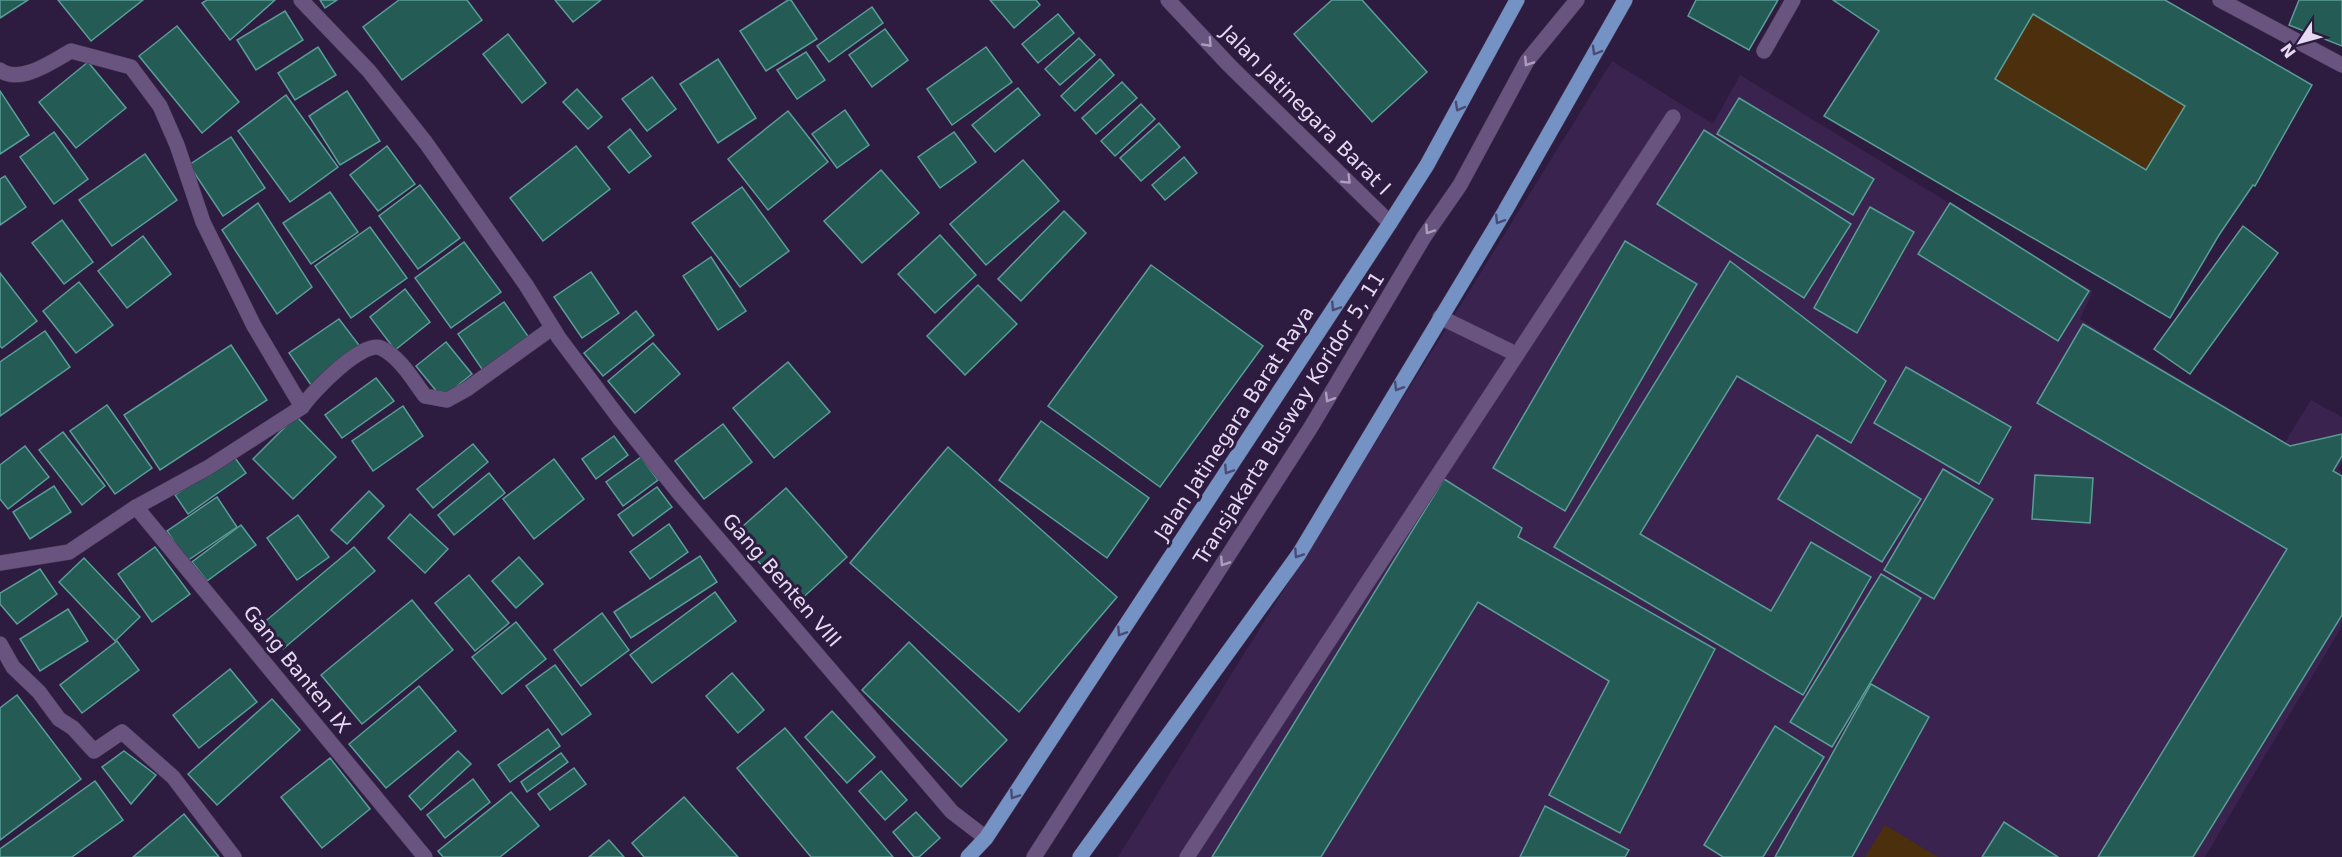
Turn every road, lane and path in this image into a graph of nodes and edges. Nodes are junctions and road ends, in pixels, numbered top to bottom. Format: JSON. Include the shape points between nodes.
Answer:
{"nodes":[{"id":1,"x":302,"y":0,"type":"edge"},
{"id":2,"x":1168,"y":0,"type":"edge"},
{"id":3,"x":1517,"y":0,"type":"edge"},
{"id":4,"x":1577,"y":0,"type":"edge"},
{"id":5,"x":1625,"y":0,"type":"edge"},
{"id":6,"x":1793,"y":0,"type":"edge"},
{"id":7,"x":2220,"y":0,"type":"edge"},
{"id":8,"x":1764,"y":51,"type":"dead end"},
{"id":9,"x":2342,"y":65,"type":"edge"},
{"id":10,"x":0,"y":70,"type":"edge"},
{"id":11,"x":1673,"y":117,"type":"dead end"},
{"id":12,"x":1390,"y":223,"type":"junction"},
{"id":13,"x":1440,"y":317,"type":"junction"},
{"id":14,"x":556,"y":333,"type":"junction"},
{"id":15,"x":1516,"y":354,"type":"junction"},
{"id":16,"x":302,"y":407,"type":"junction"},
{"id":17,"x":136,"y":507,"type":"junction"},
{"id":18,"x":0,"y":563,"type":"edge"},
{"id":19,"x":0,"y":644,"type":"edge"},
{"id":20,"x":986,"y":838,"type":"junction"},
{"id":21,"x":234,"y":857,"type":"edge"},
{"id":22,"x":425,"y":857,"type":"edge"},
{"id":23,"x":968,"y":857,"type":"edge"},
{"id":24,"x":1034,"y":857,"type":"edge"},
{"id":25,"x":1080,"y":857,"type":"edge"},
{"id":26,"x":1187,"y":857,"type":"edge"}],
"edges":[{"from":1,"to":14,"type":"street","name":"Gang Benten VIII","via":[[369,72],[426,142]]},
{"from":2,"to":12,"type":"street","name":"Jalan Jatinegara Barat I","one_way":true},
{"from":3,"to":12,"type":"main road","name":"Jalan Jatinegara Barat Raya","one_way":true,"via":[[1427,165]]},
{"from":4,"to":24,"type":"street","name":"Transjakarta Busway Koridor 5, 11","one_way":true,"via":[[1527,61],[1460,185],[1424,237],[1311,428]]},
{"from":5,"to":13,"type":"main road","one_way":true},
{"from":6,"to":8,"type":"street"},
{"from":7,"to":9,"type":"street"},
{"from":10,"to":16,"type":"street","via":[[30,74],[71,51],[131,67],[160,106],[203,222],[254,326]]},
{"from":11,"to":15,"type":"street"},
{"from":12,"to":20,"type":"main road","name":"Jalan Jatinegara Barat Raya","one_way":true},
{"from":13,"to":15,"type":"street"},
{"from":13,"to":25,"type":"main road","one_way":true,"via":[[1299,554]]},
{"from":14,"to":16,"type":"street","via":[[447,400],[425,396],[397,360],[380,347],[368,348],[327,377]]},
{"from":14,"to":20,"type":"street","name":"Gang Benten VIII","via":[[619,418],[734,557],[952,812]]},
{"from":15,"to":26,"type":"street"},
{"from":16,"to":17,"type":"street","via":[[209,467]]},
{"from":17,"to":18,"type":"street","via":[[69,552]]},
{"from":17,"to":22,"type":"street","name":"Gang Banten IX"},
{"from":19,"to":21,"type":"street","via":[[13,667],[94,751],[122,732],[173,777]]},
{"from":20,"to":23,"type":"main road","name":"Jalan Jatinegara Barat Raya"}]}
